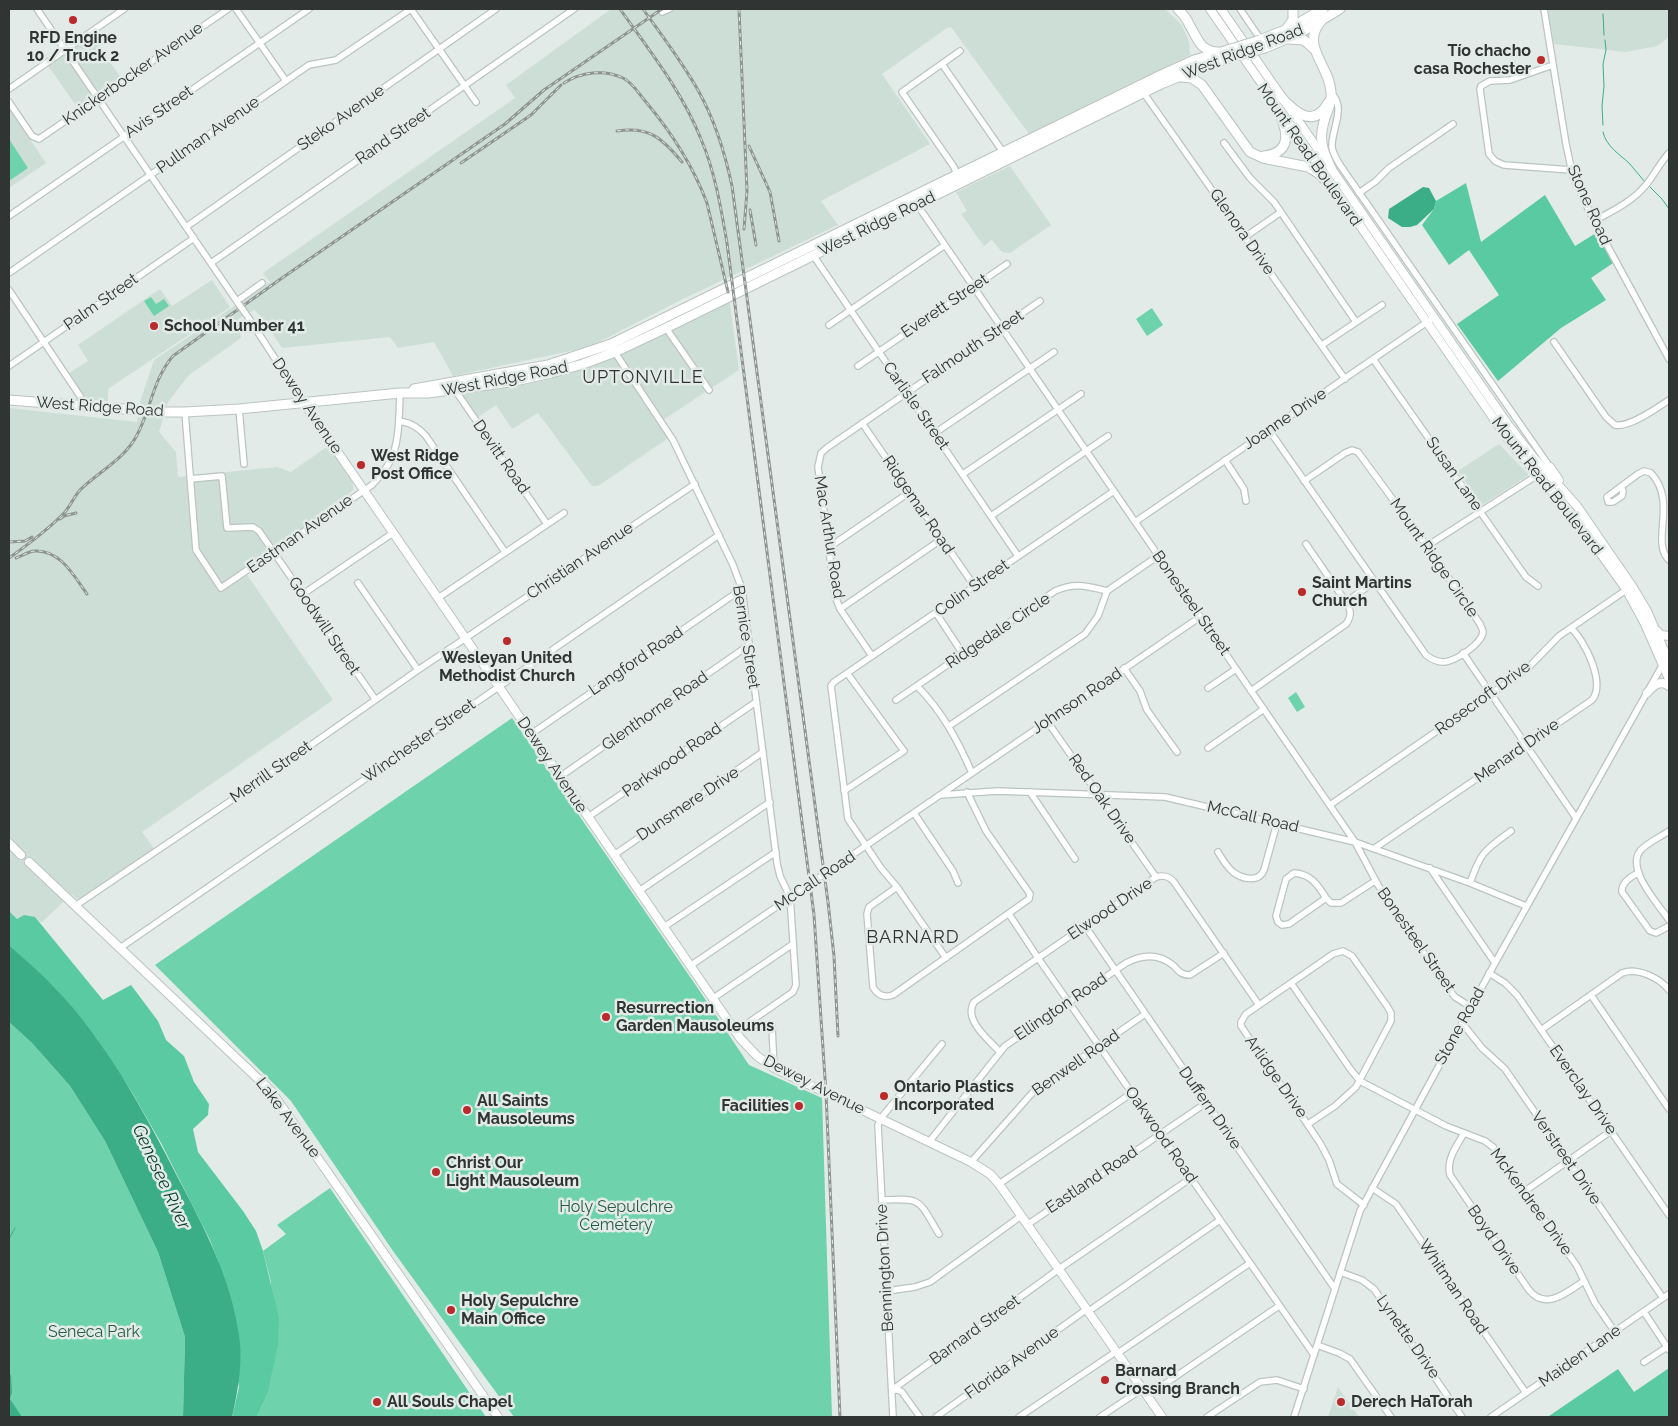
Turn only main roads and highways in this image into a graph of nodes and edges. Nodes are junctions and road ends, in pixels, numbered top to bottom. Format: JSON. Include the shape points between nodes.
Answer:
{"nodes":[{"id":1,"x":1178,"y":9,"type":"edge"},
{"id":2,"x":1210,"y":9,"type":"edge"},
{"id":3,"x":1221,"y":9,"type":"edge"},
{"id":4,"x":1294,"y":9,"type":"edge"},
{"id":5,"x":1337,"y":10,"type":"edge"},
{"id":6,"x":1323,"y":12,"type":"edge"},
{"id":7,"x":1280,"y":32,"type":"junction"},
{"id":8,"x":1197,"y":40,"type":"junction"},
{"id":9,"x":1280,"y":42,"type":"junction"},
{"id":10,"x":1262,"y":43,"type":"junction"},
{"id":11,"x":1317,"y":53,"type":"junction"},
{"id":12,"x":1223,"y":56,"type":"junction"},
{"id":13,"x":1184,"y":64,"type":"junction"},
{"id":14,"x":1212,"y":64,"type":"junction"},
{"id":15,"x":1174,"y":78,"type":"junction"},
{"id":16,"x":1204,"y":88,"type":"junction"},
{"id":17,"x":1141,"y":90,"type":"junction"},
{"id":18,"x":1331,"y":93,"type":"junction"},
{"id":19,"x":1280,"y":96,"type":"junction"},
{"id":20,"x":1276,"y":106,"type":"junction"},
{"id":21,"x":1255,"y":155,"type":"junction"},
{"id":22,"x":1332,"y":170,"type":"junction"},
{"id":23,"x":1333,"y":188,"type":"junction"},
{"id":24,"x":915,"y":200,"type":"junction"},
{"id":25,"x":613,"y":348,"type":"junction"},
{"id":26,"x":400,"y":393,"type":"junction"},
{"id":27,"x":9,"y":400,"type":"edge"},
{"id":28,"x":304,"y":403,"type":"junction"},
{"id":29,"x":1544,"y":471,"type":"junction"},
{"id":30,"x":1629,"y":588,"type":"junction"},
{"id":31,"x":1654,"y":627,"type":"junction"},
{"id":32,"x":1669,"y":636,"type":"edge"},
{"id":33,"x":1667,"y":660,"type":"edge"},
{"id":34,"x":1669,"y":679,"type":"edge"},
{"id":35,"x":1669,"y":686,"type":"edge"},
{"id":36,"x":1647,"y":693,"type":"road end"},
{"id":37,"x":9,"y":843,"type":"edge"},
{"id":38,"x":21,"y":855,"type":"dead end"},
{"id":39,"x":29,"y":862,"type":"dead end"},
{"id":40,"x":498,"y":1417,"type":"edge"},
{"id":41,"x":1162,"y":1417,"type":"edge"}],
"edges":[{"from":1,"to":8,"type":"highway"},
{"from":2,"to":20,"type":"main road","name":"Mount Read Boulevard"},
{"from":3,"to":19,"type":"main road","name":"Mount Read Boulevard"},
{"from":4,"to":6,"type":"highway","via":[[1308,13]]},
{"from":4,"to":7,"type":"highway","via":[[1293,22]]},
{"from":5,"to":6,"type":"highway","name":"West Ridge Road"},
{"from":6,"to":7,"type":"highway","name":"West Ridge Road"},
{"from":6,"to":9,"type":"highway","name":"West Ridge Road","via":[[1306,30]]},
{"from":6,"to":11,"type":"highway","via":[[1314,33]]},
{"from":7,"to":10,"type":"highway","name":"West Ridge Road"},
{"from":8,"to":12,"type":"highway","via":[[1202,47]]},
{"from":8,"to":13,"type":"highway","via":[[1196,52]]},
{"from":9,"to":10,"type":"highway","name":"West Ridge Road"},
{"from":9,"to":11,"type":"highway","via":[[1303,40]]},
{"from":10,"to":12,"type":"highway","name":"West Ridge Road","bridge":true},
{"from":11,"to":18,"type":"highway"},
{"from":12,"to":13,"type":"highway","name":"West Ridge Road"},
{"from":12,"to":14,"type":"highway","name":"West Ridge Road"},
{"from":13,"to":17,"type":"highway","name":"West Ridge Road"},
{"from":14,"to":15,"type":"highway","name":"West Ridge Road"},
{"from":14,"to":16,"type":"highway","via":[[1202,74]]},
{"from":15,"to":16,"type":"highway","via":[[1192,78]]},
{"from":15,"to":17,"type":"highway","name":"West Ridge Road"},
{"from":16,"to":21,"type":"highway","via":[[1244,146]]},
{"from":17,"to":24,"type":"highway","name":"West Ridge Road"},
{"from":17,"to":24,"type":"highway","name":"West Ridge Road","via":[[1004,152]]},
{"from":18,"to":19,"type":"highway","via":[[1323,110],[1310,116],[1298,113]]},
{"from":18,"to":22,"type":"highway","via":[[1321,139]]},
{"from":19,"to":22,"type":"main road","name":"Mount Read Boulevard"},
{"from":20,"to":21,"type":"highway","via":[[1286,128],[1286,140],[1275,153]]},
{"from":20,"to":23,"type":"main road","name":"Mount Read Boulevard"},
{"from":21,"to":23,"type":"highway","via":[[1306,166]]},
{"from":22,"to":29,"type":"main road","name":"Mount Read Boulevard","via":[[1422,291],[1435,317],[1509,426]]},
{"from":23,"to":29,"type":"main road","name":"Mount Read Boulevard","via":[[1512,444]]},
{"from":24,"to":25,"type":"highway","name":"West Ridge Road"},
{"from":24,"to":25,"type":"highway","name":"West Ridge Road","via":[[813,256],[666,328]]},
{"from":25,"to":26,"type":"highway","name":"West Ridge Road","via":[[548,365]]},
{"from":25,"to":26,"type":"highway","name":"West Ridge Road","via":[[583,364],[551,373],[455,390]]},
{"from":26,"to":28,"type":"highway","name":"West Ridge Road"},
{"from":27,"to":28,"type":"highway","name":"West Ridge Road","bridge":true,"via":[[156,412]]},
{"from":28,"to":41,"type":"main road","name":"Dewey Avenue","via":[[750,1050],[774,1068],[990,1174]]},
{"from":29,"to":30,"type":"main road","name":"Mount Read Boulevard"},
{"from":29,"to":30,"type":"main road","name":"Mount Read Boulevard","via":[[1577,506]]},
{"from":30,"to":31,"type":"main road","name":"Mount Read Boulevard","via":[[1647,610]]},
{"from":30,"to":33,"type":"main road","name":"Mount Read Boulevard","via":[[1644,622]]},
{"from":31,"to":32,"type":"main road","via":[[1661,635]]},
{"from":31,"to":33,"type":"main road","name":"Mount Read Boulevard"},
{"from":33,"to":34,"type":"main road","name":"Mount Read Boulevard"},
{"from":35,"to":36,"type":"main road","via":[[1664,682],[1658,683]]},
{"from":37,"to":38,"type":"main road"},
{"from":39,"to":40,"type":"main road","name":"Lake Avenue","via":[[271,1091]]}]}
